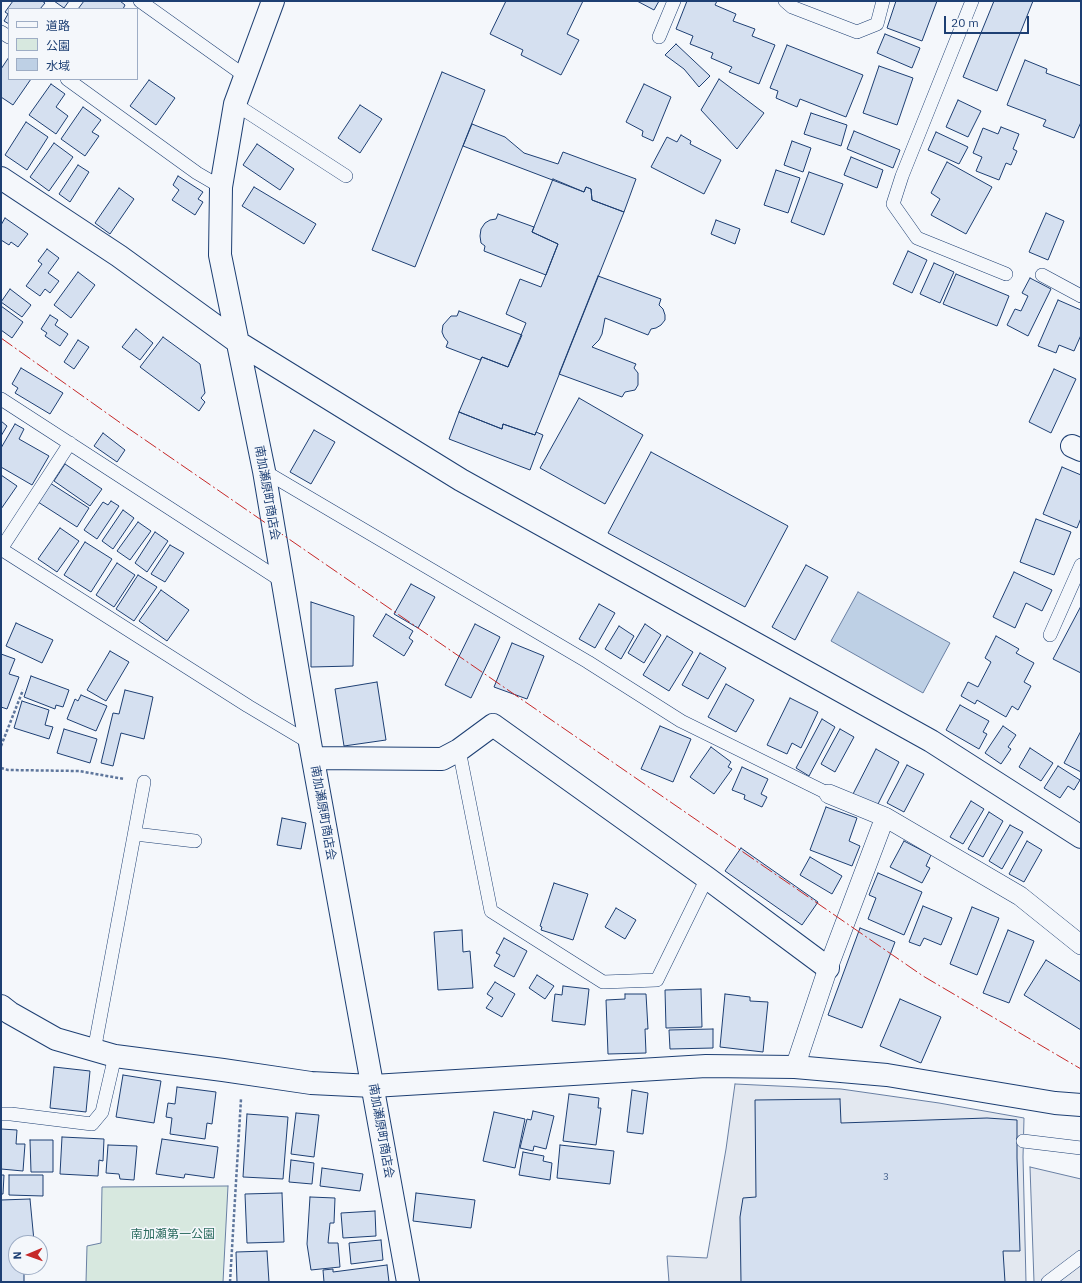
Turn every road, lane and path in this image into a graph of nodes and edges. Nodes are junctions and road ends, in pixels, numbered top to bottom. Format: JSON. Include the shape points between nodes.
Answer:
{"nodes":[{"id":1,"x":140,"y":1,"type":"edge"},
{"id":2,"x":273,"y":1,"type":"edge"},
{"id":3,"x":674,"y":1,"type":"edge"},
{"id":4,"x":785,"y":1,"type":"edge"},
{"id":5,"x":883,"y":1,"type":"edge"},
{"id":6,"x":972,"y":1,"type":"edge"},
{"id":7,"x":659,"y":37,"type":"dead end"},
{"id":8,"x":245,"y":76,"type":"junction"},
{"id":9,"x":67,"y":80,"type":"edge"},
{"id":10,"x":234,"y":104,"type":"junction"},
{"id":11,"x":346,"y":176,"type":"dead end"},
{"id":12,"x":3,"y":185,"type":"edge"},
{"id":13,"x":221,"y":187,"type":"junction"},
{"id":14,"x":1006,"y":274,"type":"dead end"},
{"id":15,"x":1042,"y":275,"type":"dead end"},
{"id":16,"x":1081,"y":296,"type":"edge"},
{"id":17,"x":239,"y":343,"type":"junction"},
{"id":18,"x":1,"y":399,"type":"edge"},
{"id":19,"x":70,"y":443,"type":"junction"},
{"id":20,"x":264,"y":471,"type":"junction"},
{"id":21,"x":1,"y":549,"type":"edge"},
{"id":22,"x":1081,"y":565,"type":"edge"},
{"id":23,"x":282,"y":582,"type":"junction"},
{"id":24,"x":1050,"y":635,"type":"dead end"},
{"id":25,"x":23,"y":690,"type":"dead end"},
{"id":26,"x":1,"y":746,"type":"edge"},
{"id":27,"x":459,"y":750,"type":"junction"},
{"id":28,"x":312,"y":751,"type":"junction"},
{"id":29,"x":1,"y":768,"type":"edge"},
{"id":30,"x":144,"y":782,"type":"joint"},
{"id":31,"x":829,"y":794,"type":"joint"},
{"id":32,"x":885,"y":817,"type":"junction"},
{"id":33,"x":135,"y":834,"type":"junction"},
{"id":34,"x":1081,"y":836,"type":"edge"},
{"id":35,"x":195,"y":841,"type":"dead end"},
{"id":36,"x":707,"y":878,"type":"junction"},
{"id":37,"x":1081,"y":945,"type":"edge"},
{"id":38,"x":828,"y":968,"type":"junction"},
{"id":39,"x":1,"y":1006,"type":"edge"},
{"id":40,"x":94,"y":1051,"type":"junction"},
{"id":41,"x":115,"y":1056,"type":"junction"},
{"id":42,"x":795,"y":1067,"type":"junction"},
{"id":43,"x":243,"y":1073,"type":"junction"},
{"id":44,"x":373,"y":1086,"type":"junction"},
{"id":45,"x":1081,"y":1105,"type":"edge"},
{"id":46,"x":1,"y":1114,"type":"edge"},
{"id":47,"x":1023,"y":1141,"type":"dead end"},
{"id":48,"x":1081,"y":1148,"type":"edge"},
{"id":49,"x":1081,"y":1257,"type":"edge"},
{"id":50,"x":230,"y":1282,"type":"edge"},
{"id":51,"x":408,"y":1282,"type":"edge"},
{"id":52,"x":1048,"y":1282,"type":"edge"}],
"edges":[{"from":1,"to":8,"type":"lane"},
{"from":2,"to":8,"type":"street","name":"南加瀬原町商店会"},
{"from":3,"to":7,"type":"lane"},
{"from":4,"to":5,"type":"lane","via":[[792,7],[857,32],[877,24]]},
{"from":6,"to":14,"type":"lane","via":[[893,204],[917,238]]},
{"from":8,"to":10,"type":"street","name":"南加瀬原町商店会"},
{"from":9,"to":13,"type":"lane","via":[[197,173]]},
{"from":10,"to":11,"type":"lane"},
{"from":10,"to":13,"type":"street","name":"南加瀬原町商店会"},
{"from":12,"to":17,"type":"street","via":[[118,256]]},
{"from":13,"to":17,"type":"street","name":"南加瀬原町商店会","via":[[220,255]]},
{"from":15,"to":16,"type":"lane"},
{"from":17,"to":20,"type":"street","name":"南加瀬原町商店会"},
{"from":17,"to":34,"type":"street","via":[[461,480],[931,740]]},
{"from":18,"to":19,"type":"lane"},
{"from":19,"to":21,"type":"lane"},
{"from":19,"to":23,"type":"lane"},
{"from":20,"to":23,"type":"street","name":"南加瀬原町商店会"},
{"from":20,"to":31,"type":"lane","via":[[588,662],[681,721]]},
{"from":21,"to":28,"type":"lane","via":[[235,697]]},
{"from":22,"to":24,"type":"lane"},
{"from":23,"to":28,"type":"street","name":"南加瀬原町商店会"},
{"from":25,"to":26,"type":"path"},
{"from":27,"to":28,"type":"street","via":[[442,759]]},
{"from":27,"to":36,"type":"street","via":[[493,725]]},
{"from":27,"to":36,"type":"lane","via":[[491,911],[603,982],[657,980]]},
{"from":28,"to":44,"type":"street","name":"南加瀬原町商店会"},
{"from":29,"to":30,"type":"path","via":[[79,771]]},
{"from":30,"to":33,"type":"lane"},
{"from":31,"to":32,"type":"street"},
{"from":32,"to":37,"type":"street","via":[[1020,896]]},
{"from":32,"to":38,"type":"street"},
{"from":33,"to":35,"type":"lane"},
{"from":33,"to":40,"type":"lane"},
{"from":36,"to":38,"type":"street"},
{"from":38,"to":42,"type":"street"},
{"from":39,"to":40,"type":"street","via":[[56,1039]]},
{"from":40,"to":41,"type":"street"},
{"from":41,"to":43,"type":"street"},
{"from":41,"to":46,"type":"lane","via":[[102,1112],[92,1124]]},
{"from":42,"to":44,"type":"street","via":[[706,1066]]},
{"from":42,"to":45,"type":"street","via":[[887,1075],[1055,1104]]},
{"from":43,"to":44,"type":"street","via":[[311,1083]]},
{"from":43,"to":50,"type":"path"},
{"from":44,"to":51,"type":"street","name":"南加瀬原町商店会"},
{"from":47,"to":48,"type":"lane"},
{"from":49,"to":52,"type":"lane"}]}
